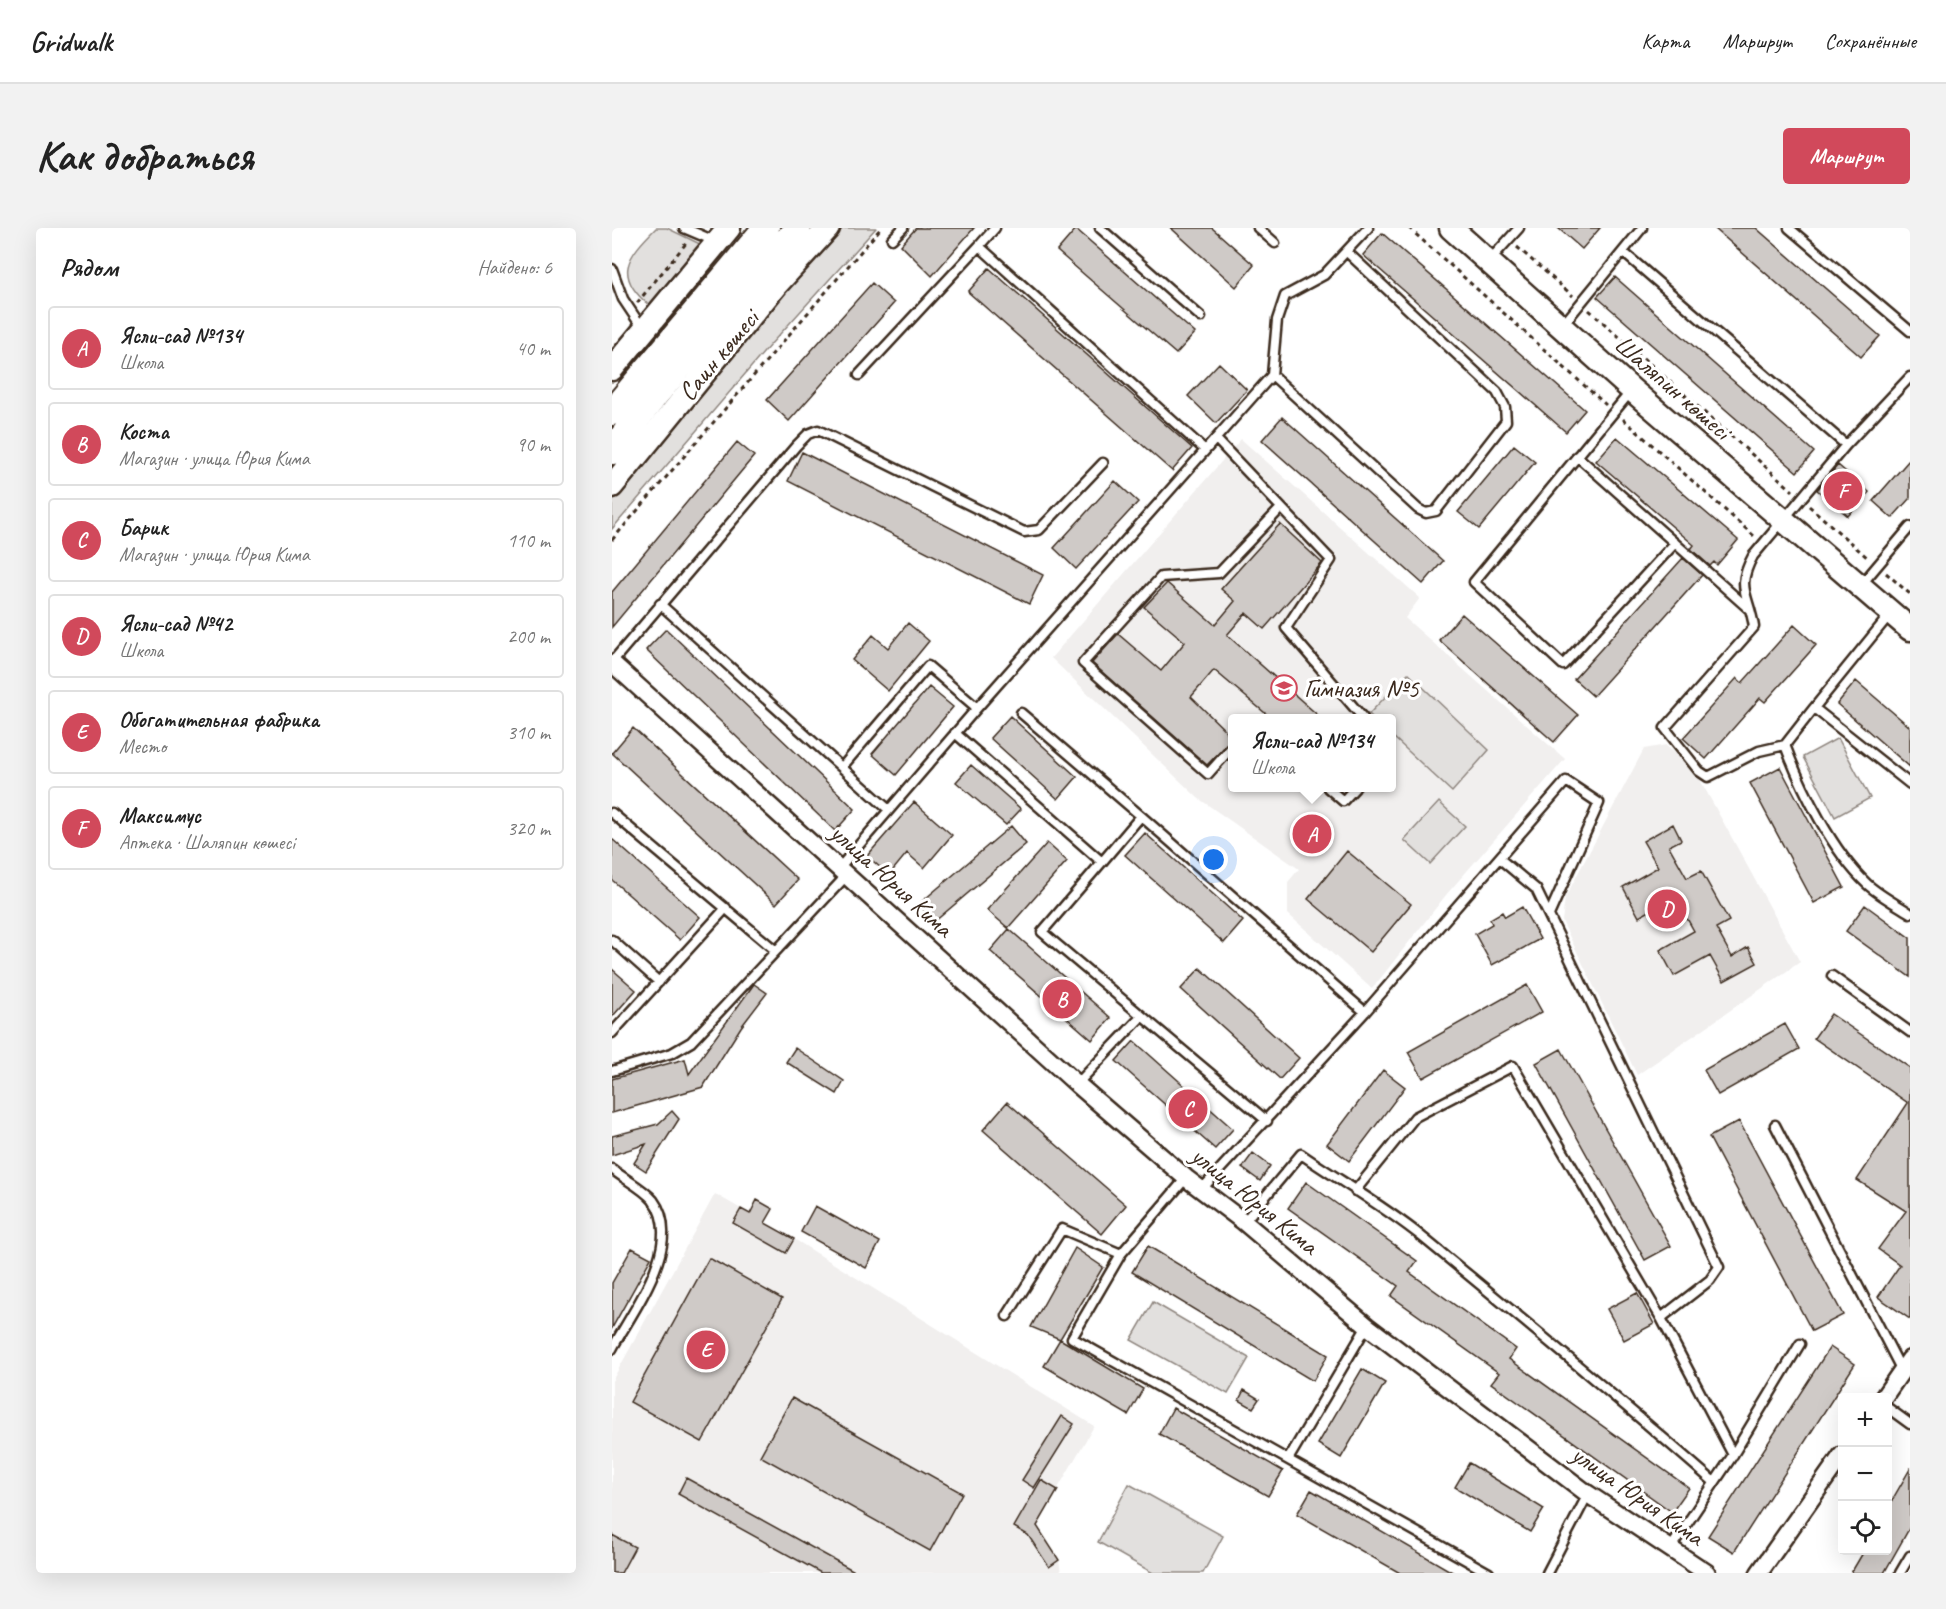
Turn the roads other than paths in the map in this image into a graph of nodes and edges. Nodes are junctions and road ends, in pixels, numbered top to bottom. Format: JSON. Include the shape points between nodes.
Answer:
{"nodes":[{"id":1,"x":684,"y":228,"type":"edge"},
{"id":2,"x":766,"y":228,"type":"edge"},
{"id":3,"x":798,"y":228,"type":"edge"},
{"id":4,"x":828,"y":228,"type":"edge"},
{"id":5,"x":903,"y":228,"type":"edge"},
{"id":6,"x":994,"y":228,"type":"edge"},
{"id":7,"x":1100,"y":228,"type":"edge"},
{"id":8,"x":1258,"y":228,"type":"edge"},
{"id":9,"x":1368,"y":228,"type":"edge"},
{"id":10,"x":1452,"y":228,"type":"edge"},
{"id":11,"x":1519,"y":228,"type":"edge"},
{"id":12,"x":1642,"y":228,"type":"edge"},
{"id":13,"x":1789,"y":228,"type":"edge"},
{"id":14,"x":723,"y":235,"type":"edge"},
{"id":15,"x":892,"y":239,"type":"dead end"},
{"id":16,"x":1275,"y":243,"type":"dead end"},
{"id":17,"x":979,"y":246,"type":"junction"},
{"id":18,"x":1347,"y":252,"type":"junction"},
{"id":19,"x":1623,"y":252,"type":"junction"},
{"id":20,"x":1489,"y":261,"type":"junction"},
{"id":21,"x":612,"y":269,"type":"edge"},
{"id":22,"x":1201,"y":317,"type":"dead end"},
{"id":23,"x":638,"y":322,"type":"junction"},
{"id":24,"x":1562,"y":327,"type":"junction"},
{"id":25,"x":1910,"y":331,"type":"edge"},
{"id":26,"x":612,"y":369,"type":"edge"},
{"id":27,"x":859,"y":375,"type":"dead end"},
{"id":28,"x":1272,"y":375,"type":"junction"},
{"id":29,"x":1910,"y":377,"type":"edge"},
{"id":30,"x":1632,"y":390,"type":"junction"},
{"id":31,"x":612,"y":412,"type":"edge"},
{"id":32,"x":1216,"y":439,"type":"junction"},
{"id":33,"x":1846,"y":445,"type":"junction"},
{"id":34,"x":1205,"y":450,"type":"junction"},
{"id":35,"x":612,"y":451,"type":"edge"},
{"id":36,"x":1577,"y":456,"type":"junction"},
{"id":37,"x":1102,"y":463,"type":"dead end"},
{"id":38,"x":612,"y":486,"type":"edge"},
{"id":39,"x":1281,"y":508,"type":"junction"},
{"id":40,"x":1783,"y":518,"type":"junction"},
{"id":41,"x":1910,"y":527,"type":"edge"},
{"id":42,"x":1674,"y":543,"type":"junction"},
{"id":43,"x":1860,"y":586,"type":"junction"},
{"id":44,"x":660,"y":604,"type":"junction"},
{"id":45,"x":1751,"y":610,"type":"junction"},
{"id":46,"x":1892,"y":613,"type":"junction"},
{"id":47,"x":1910,"y":628,"type":"edge"},
{"id":48,"x":612,"y":662,"type":"edge"},
{"id":49,"x":976,"y":708,"type":"junction"},
{"id":50,"x":1814,"y":708,"type":"junction"},
{"id":51,"x":1022,"y":712,"type":"dead end"},
{"id":52,"x":1360,"y":714,"type":"edge"},
{"id":53,"x":955,"y":734,"type":"junction"},
{"id":54,"x":1785,"y":745,"type":"junction"},
{"id":55,"x":1228,"y":752,"type":"edge"},
{"id":56,"x":842,"y":767,"type":"junction"},
{"id":57,"x":1910,"y":784,"type":"edge"},
{"id":58,"x":1333,"y":792,"type":"edge"},
{"id":59,"x":1351,"y":792,"type":"edge"},
{"id":60,"x":889,"y":810,"type":"junction"},
{"id":61,"x":612,"y":813,"type":"edge"},
{"id":62,"x":1141,"y":816,"type":"junction"},
{"id":63,"x":1500,"y":859,"type":"junction"},
{"id":64,"x":1101,"y":862,"type":"junction"},
{"id":65,"x":844,"y":871,"type":"junction"},
{"id":66,"x":726,"y":908,"type":"junction"},
{"id":67,"x":1910,"y":913,"type":"edge"},
{"id":68,"x":1549,"y":915,"type":"junction"},
{"id":69,"x":612,"y":940,"type":"edge"},
{"id":70,"x":775,"y":950,"type":"junction"},
{"id":71,"x":1832,"y":976,"type":"dead end"},
{"id":72,"x":659,"y":982,"type":"junction"},
{"id":73,"x":1365,"y":1012,"type":"junction"},
{"id":74,"x":1142,"y":1016,"type":"junction"},
{"id":75,"x":1910,"y":1032,"type":"edge"},
{"id":76,"x":612,"y":1033,"type":"edge"},
{"id":77,"x":612,"y":1071,"type":"edge"},
{"id":78,"x":1077,"y":1084,"type":"junction"},
{"id":79,"x":1267,"y":1121,"type":"junction"},
{"id":80,"x":1775,"y":1125,"type":"dead end"},
{"id":81,"x":612,"y":1169,"type":"edge"},
{"id":82,"x":1186,"y":1178,"type":"junction"},
{"id":83,"x":1201,"y":1190,"type":"junction"},
{"id":84,"x":1355,"y":1191,"type":"junction"},
{"id":85,"x":1244,"y":1221,"type":"junction"},
{"id":86,"x":1121,"y":1254,"type":"junction"},
{"id":87,"x":1007,"y":1316,"type":"dead end"},
{"id":88,"x":1661,"y":1318,"type":"junction"},
{"id":89,"x":1368,"y":1326,"type":"junction"},
{"id":90,"x":1800,"y":1344,"type":"dead end"},
{"id":91,"x":612,"y":1349,"type":"edge"},
{"id":92,"x":1906,"y":1365,"type":"edge"},
{"id":93,"x":1886,"y":1393,"type":"edge"},
{"id":94,"x":1892,"y":1411,"type":"edge"},
{"id":95,"x":1910,"y":1424,"type":"edge"},
{"id":96,"x":1733,"y":1455,"type":"junction"},
{"id":97,"x":1288,"y":1458,"type":"junction"},
{"id":98,"x":1838,"y":1461,"type":"edge"},
{"id":99,"x":1714,"y":1482,"type":"junction"},
{"id":100,"x":1588,"y":1494,"type":"junction"},
{"id":101,"x":1670,"y":1549,"type":"junction"},
{"id":102,"x":1910,"y":1556,"type":"edge"},
{"id":103,"x":1489,"y":1573,"type":"edge"},
{"id":104,"x":1547,"y":1573,"type":"edge"},
{"id":105,"x":1707,"y":1573,"type":"edge"},
{"id":106,"x":1759,"y":1573,"type":"edge"},
{"id":107,"x":1900,"y":1573,"type":"edge"}],
"edges":[{"from":1,"to":14,"type":"lane","via":[[694,233]]},
{"from":2,"to":31,"type":"main road","name":"Саин көшесі"},
{"from":3,"to":35,"type":"main road","name":"Саин көшесі"},
{"from":4,"to":38,"type":"main road","name":"Саин көшесі"},
{"from":5,"to":15,"type":"lane"},
{"from":6,"to":17,"type":"lane"},
{"from":7,"to":22,"type":"lane"},
{"from":8,"to":16,"type":"lane"},
{"from":9,"to":18,"type":"lane"},
{"from":10,"to":20,"type":"main road","name":"Шаляпин көшесі"},
{"from":11,"to":20,"type":"lane"},
{"from":12,"to":19,"type":"lane"},
{"from":13,"to":25,"type":"lane"},
{"from":14,"to":23,"type":"main road"},
{"from":17,"to":27,"type":"lane"},
{"from":17,"to":34,"type":"lane"},
{"from":18,"to":28,"type":"lane","via":[[1324,275],[1285,296],[1277,320]]},
{"from":18,"to":28,"type":"lane","via":[[1497,392],[1505,407],[1506,421],[1436,511],[1426,513]]},
{"from":19,"to":24,"type":"lane"},
{"from":19,"to":33,"type":"lane"},
{"from":20,"to":24,"type":"main road","name":"Шаляпин көшесі"},
{"from":21,"to":23,"type":"lane","via":[[623,299]]},
{"from":23,"to":26,"type":"main road"},
{"from":24,"to":30,"type":"main road","name":"Шаляпин көшесі"},
{"from":28,"to":32,"type":"lane"},
{"from":29,"to":33,"type":"lane"},
{"from":30,"to":36,"type":"lane"},
{"from":30,"to":40,"type":"main road","name":"Шаляпин көшесі"},
{"from":32,"to":34,"type":"lane"},
{"from":32,"to":39,"type":"lane"},
{"from":33,"to":40,"type":"lane"},
{"from":34,"to":49,"type":"lane"},
{"from":36,"to":42,"type":"lane"},
{"from":36,"to":42,"type":"lane","via":[[1474,582],[1563,665]]},
{"from":37,"to":44,"type":"lane","via":[[1039,530],[1024,532],[818,430],[796,446]]},
{"from":39,"to":52,"type":"lane","via":[[1331,560],[1286,628]]},
{"from":39,"to":55,"type":"lane","via":[[1219,573],[1161,577],[1083,663],[1208,774]]},
{"from":40,"to":43,"type":"main road","name":"Шаляпин көшесі"},
{"from":40,"to":45,"type":"lane","via":[[1744,572],[1743,589]]},
{"from":41,"to":43,"type":"lane"},
{"from":42,"to":45,"type":"lane"},
{"from":43,"to":46,"type":"main road","name":"Шаляпин көшесі"},
{"from":44,"to":48,"type":"lane"},
{"from":44,"to":56,"type":"lane"},
{"from":45,"to":54,"type":"lane","via":[[1754,627],[1665,728],[1708,777],[1759,751]]},
{"from":46,"to":47,"type":"main road"},
{"from":46,"to":50,"type":"lane"},
{"from":48,"to":65,"type":"street","name":"улица Юрия Кима"},
{"from":49,"to":53,"type":"lane"},
{"from":49,"to":56,"type":"lane","via":[[928,666]]},
{"from":50,"to":54,"type":"lane"},
{"from":50,"to":57,"type":"lane"},
{"from":51,"to":62,"type":"lane"},
{"from":53,"to":60,"type":"lane"},
{"from":53,"to":64,"type":"lane"},
{"from":54,"to":67,"type":"lane","via":[[1797,777],[1841,854],[1868,884]]},
{"from":56,"to":60,"type":"lane"},
{"from":58,"to":59,"type":"lane","via":[[1343,801]]},
{"from":60,"to":65,"type":"lane"},
{"from":61,"to":66,"type":"lane"},
{"from":62,"to":64,"type":"lane"},
{"from":62,"to":73,"type":"lane"},
{"from":63,"to":68,"type":"lane","via":[[1536,889]]},
{"from":63,"to":68,"type":"lane","via":[[1566,781],[1599,803]]},
{"from":63,"to":73,"type":"lane"},
{"from":64,"to":74,"type":"lane","via":[[1042,932]]},
{"from":65,"to":70,"type":"lane"},
{"from":65,"to":78,"type":"street","name":"улица Юрия Кима"},
{"from":66,"to":70,"type":"lane"},
{"from":66,"to":72,"type":"lane"},
{"from":68,"to":88,"type":"lane","via":[[1719,1267],[1710,1280]]},
{"from":69,"to":72,"type":"lane"},
{"from":70,"to":77,"type":"lane","via":[[691,1042],[672,1053]]},
{"from":71,"to":75,"type":"lane"},
{"from":72,"to":76,"type":"lane"},
{"from":73,"to":79,"type":"lane"},
{"from":74,"to":78,"type":"lane"},
{"from":74,"to":79,"type":"lane"},
{"from":78,"to":82,"type":"street","name":"улица Юрия Кима"},
{"from":79,"to":83,"type":"lane"},
{"from":80,"to":92,"type":"lane"},
{"from":81,"to":91,"type":"lane","via":[[652,1200],[663,1220],[662,1256]]},
{"from":82,"to":83,"type":"street","name":"улица Юрия Кима"},
{"from":82,"to":86,"type":"lane"},
{"from":83,"to":85,"type":"street","name":"улица Юрия Кима"},
{"from":84,"to":85,"type":"lane","via":[[1301,1154]]},
{"from":84,"to":88,"type":"lane","via":[[1414,1117],[1513,1066]]},
{"from":84,"to":99,"type":"lane","via":[[1420,1235],[1572,1358]]},
{"from":85,"to":89,"type":"street","name":"улица Юрия Кима"},
{"from":86,"to":87,"type":"lane","via":[[1062,1229]]},
{"from":86,"to":97,"type":"lane","via":[[1072,1338]]},
{"from":88,"to":96,"type":"lane"},
{"from":89,"to":97,"type":"lane"},
{"from":89,"to":100,"type":"street","name":"улица Юрия Кима"},
{"from":90,"to":96,"type":"lane"},
{"from":92,"to":93,"type":"street"},
{"from":94,"to":95,"type":"lane"},
{"from":96,"to":99,"type":"lane"},
{"from":97,"to":103,"type":"lane"},
{"from":98,"to":106,"type":"street"},
{"from":99,"to":101,"type":"lane"},
{"from":100,"to":101,"type":"street","name":"улица Юрия Кима"},
{"from":100,"to":104,"type":"lane"},
{"from":101,"to":105,"type":"street","name":"улица Юрия Кима"},
{"from":102,"to":107,"type":"lane"}]}
